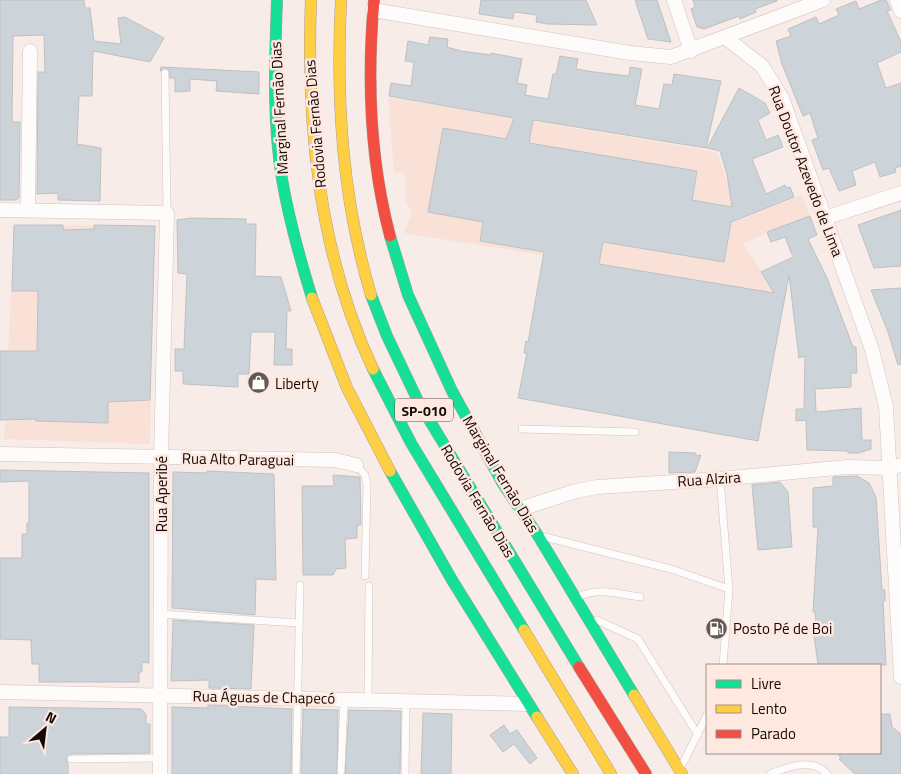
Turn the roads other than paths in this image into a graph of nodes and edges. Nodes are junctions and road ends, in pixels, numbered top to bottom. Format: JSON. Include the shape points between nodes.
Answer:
{"nodes":[{"id":1,"x":277,"y":0,"type":"edge"},
{"id":2,"x":312,"y":0,"type":"edge"},
{"id":3,"x":341,"y":0,"type":"edge"},
{"id":4,"x":674,"y":0,"type":"edge"},
{"id":5,"x":823,"y":0,"type":"edge"},
{"id":6,"x":897,"y":0,"type":"edge"},
{"id":7,"x":374,"y":5,"type":"edge"},
{"id":8,"x":901,"y":12,"type":"edge"},
{"id":9,"x":726,"y":38,"type":"junction"},
{"id":10,"x":30,"y":51,"type":"dead end"},
{"id":11,"x":691,"y":51,"type":"junction"},
{"id":12,"x":165,"y":73,"type":"dead end"},
{"id":13,"x":901,"y":193,"type":"edge"},
{"id":14,"x":0,"y":210,"type":"edge"},
{"id":15,"x":28,"y":210,"type":"junction"},
{"id":16,"x":168,"y":214,"type":"junction"},
{"id":17,"x":825,"y":218,"type":"junction"},
{"id":18,"x":522,"y":429,"type":"dead end"},
{"id":19,"x":635,"y":432,"type":"dead end"},
{"id":20,"x":0,"y":454,"type":"edge"},
{"id":21,"x":161,"y":458,"type":"junction"},
{"id":22,"x":356,"y":465,"type":"joint"},
{"id":23,"x":896,"y":467,"type":"edge"},
{"id":24,"x":720,"y":479,"type":"junction"},
{"id":25,"x":520,"y":509,"type":"junction"},
{"id":26,"x":537,"y":534,"type":"junction"},
{"id":27,"x":365,"y":576,"type":"dead end"},
{"id":28,"x":300,"y":585,"type":"dead end"},
{"id":29,"x":369,"y":586,"type":"dead end"},
{"id":30,"x":729,"y":589,"type":"junction"},
{"id":31,"x":640,"y":598,"type":"dead end"},
{"id":32,"x":576,"y":599,"type":"junction"},
{"id":33,"x":160,"y":614,"type":"junction"},
{"id":34,"x":586,"y":615,"type":"junction"},
{"id":35,"x":298,"y":623,"type":"junction"},
{"id":36,"x":724,"y":664,"type":"edge"},
{"id":37,"x":901,"y":677,"type":"edge"},
{"id":38,"x":0,"y":692,"type":"edge"},
{"id":39,"x":160,"y":695,"type":"junction"},
{"id":40,"x":298,"y":698,"type":"junction"},
{"id":41,"x":344,"y":699,"type":"junction"},
{"id":42,"x":368,"y":700,"type":"junction"},
{"id":43,"x":406,"y":700,"type":"junction"},
{"id":44,"x":527,"y":704,"type":"junction"},
{"id":45,"x":706,"y":717,"type":"edge"},
{"id":46,"x":698,"y":735,"type":"junction"},
{"id":47,"x":160,"y":758,"type":"junction"},
{"id":48,"x":71,"y":759,"type":"dead end"},
{"id":49,"x":341,"y":771,"type":"dead end"},
{"id":50,"x":681,"y":772,"type":"edge"},
{"id":51,"x":160,"y":774,"type":"edge"},
{"id":52,"x":296,"y":774,"type":"edge"},
{"id":53,"x":405,"y":774,"type":"edge"},
{"id":54,"x":573,"y":774,"type":"edge"},
{"id":55,"x":611,"y":774,"type":"edge"},
{"id":56,"x":646,"y":774,"type":"edge"},
{"id":57,"x":770,"y":774,"type":"edge"},
{"id":58,"x":827,"y":774,"type":"edge"}],
"edges":[{"from":1,"to":44,"type":"highway","name":"Marginal Fernão Dias","via":[[277,112],[282,180],[300,259],[320,324],[349,396],[395,483]]},
{"from":2,"to":55,"type":"highway","name":"Rodovia Fernão Dias","number":"SP-010","via":[[309,94],[315,161],[326,226],[360,339],[410,443]]},
{"from":3,"to":56,"type":"highway","name":"Rodovia Fernão Dias","number":"SP-010","via":[[337,56],[339,127],[348,196],[363,268],[383,325],[445,448]]},
{"from":4,"to":11,"type":"street"},
{"from":5,"to":9,"type":"street"},
{"from":6,"to":8,"type":"street"},
{"from":7,"to":11,"type":"street","via":[[630,53],[671,57]]},
{"from":7,"to":25,"type":"highway","name":"Marginal Fernão Dias","number":"SP-010","via":[[369,53],[372,114],[376,165],[390,234],[408,295],[452,391]]},
{"from":9,"to":11,"type":"street"},
{"from":9,"to":17,"type":"street","name":"Rua Doutor Azevedo de Lima","via":[[750,55],[769,75],[786,110]]},
{"from":10,"to":15,"type":"street"},
{"from":12,"to":16,"type":"lane"},
{"from":13,"to":17,"type":"street"},
{"from":14,"to":15,"type":"street"},
{"from":15,"to":16,"type":"street"},
{"from":16,"to":21,"type":"street","name":"Rua Aperibé"},
{"from":17,"to":23,"type":"street","name":"Rua Doutor Azevedo de Lima","via":[[872,350]]},
{"from":18,"to":19,"type":"lane"},
{"from":20,"to":21,"type":"street","name":"Rua Alto Paraguai"},
{"from":21,"to":22,"type":"street","name":"Rua Alto Paraguai","via":[[335,460]]},
{"from":21,"to":33,"type":"street","name":"Rua Aperibé"},
{"from":22,"to":27,"type":"lane","via":[[365,475],[367,486]]},
{"from":23,"to":24,"type":"street","name":"Rua Alzira","via":[[847,467]]},
{"from":23,"to":37,"type":"street","name":"Rua Doutor Azevedo de Lima"},
{"from":24,"to":25,"type":"street","name":"Rua Alzira","via":[[597,487]]},
{"from":24,"to":30,"type":"lane"},
{"from":25,"to":26,"type":"highway","name":"Marginal Fernão Dias","number":"SP-010"},
{"from":26,"to":30,"type":"lane","via":[[671,569]]},
{"from":26,"to":32,"type":"highway","name":"Marginal Fernão Dias","number":"SP-010"},
{"from":28,"to":35,"type":"lane"},
{"from":29,"to":42,"type":"lane"},
{"from":30,"to":36,"type":"lane"},
{"from":31,"to":32,"type":"lane","via":[[600,590]]},
{"from":32,"to":34,"type":"highway","name":"Marginal Fernão Dias","number":"SP-010"},
{"from":33,"to":35,"type":"lane"},
{"from":33,"to":39,"type":"street","name":"Rua Aperibé"},
{"from":34,"to":46,"type":"lane","via":[[638,639]]},
{"from":34,"to":50,"type":"highway","name":"Marginal Fernão Dias","number":"SP-010"},
{"from":35,"to":40,"type":"lane"},
{"from":38,"to":39,"type":"street","name":"Rua Águas de Chapecó"},
{"from":39,"to":40,"type":"street","name":"Rua Águas de Chapecó"},
{"from":39,"to":47,"type":"street","name":"Rua Aperibé"},
{"from":40,"to":41,"type":"street","name":"Rua Águas de Chapecó"},
{"from":40,"to":52,"type":"lane"},
{"from":41,"to":42,"type":"street","name":"Rua Águas de Chapecó"},
{"from":41,"to":49,"type":"lane"},
{"from":42,"to":43,"type":"street","name":"Rua Águas de Chapecó"},
{"from":43,"to":44,"type":"street","name":"Rua Águas de Chapecó"},
{"from":43,"to":53,"type":"lane"},
{"from":44,"to":54,"type":"highway","name":"Marginal Fernão Dias"},
{"from":45,"to":46,"type":"lane"},
{"from":46,"to":50,"type":"lane"},
{"from":47,"to":48,"type":"lane"},
{"from":47,"to":51,"type":"street","name":"Rua Aperibé"},
{"from":57,"to":58,"type":"lane","via":[[808,765],[816,765]]}]}
